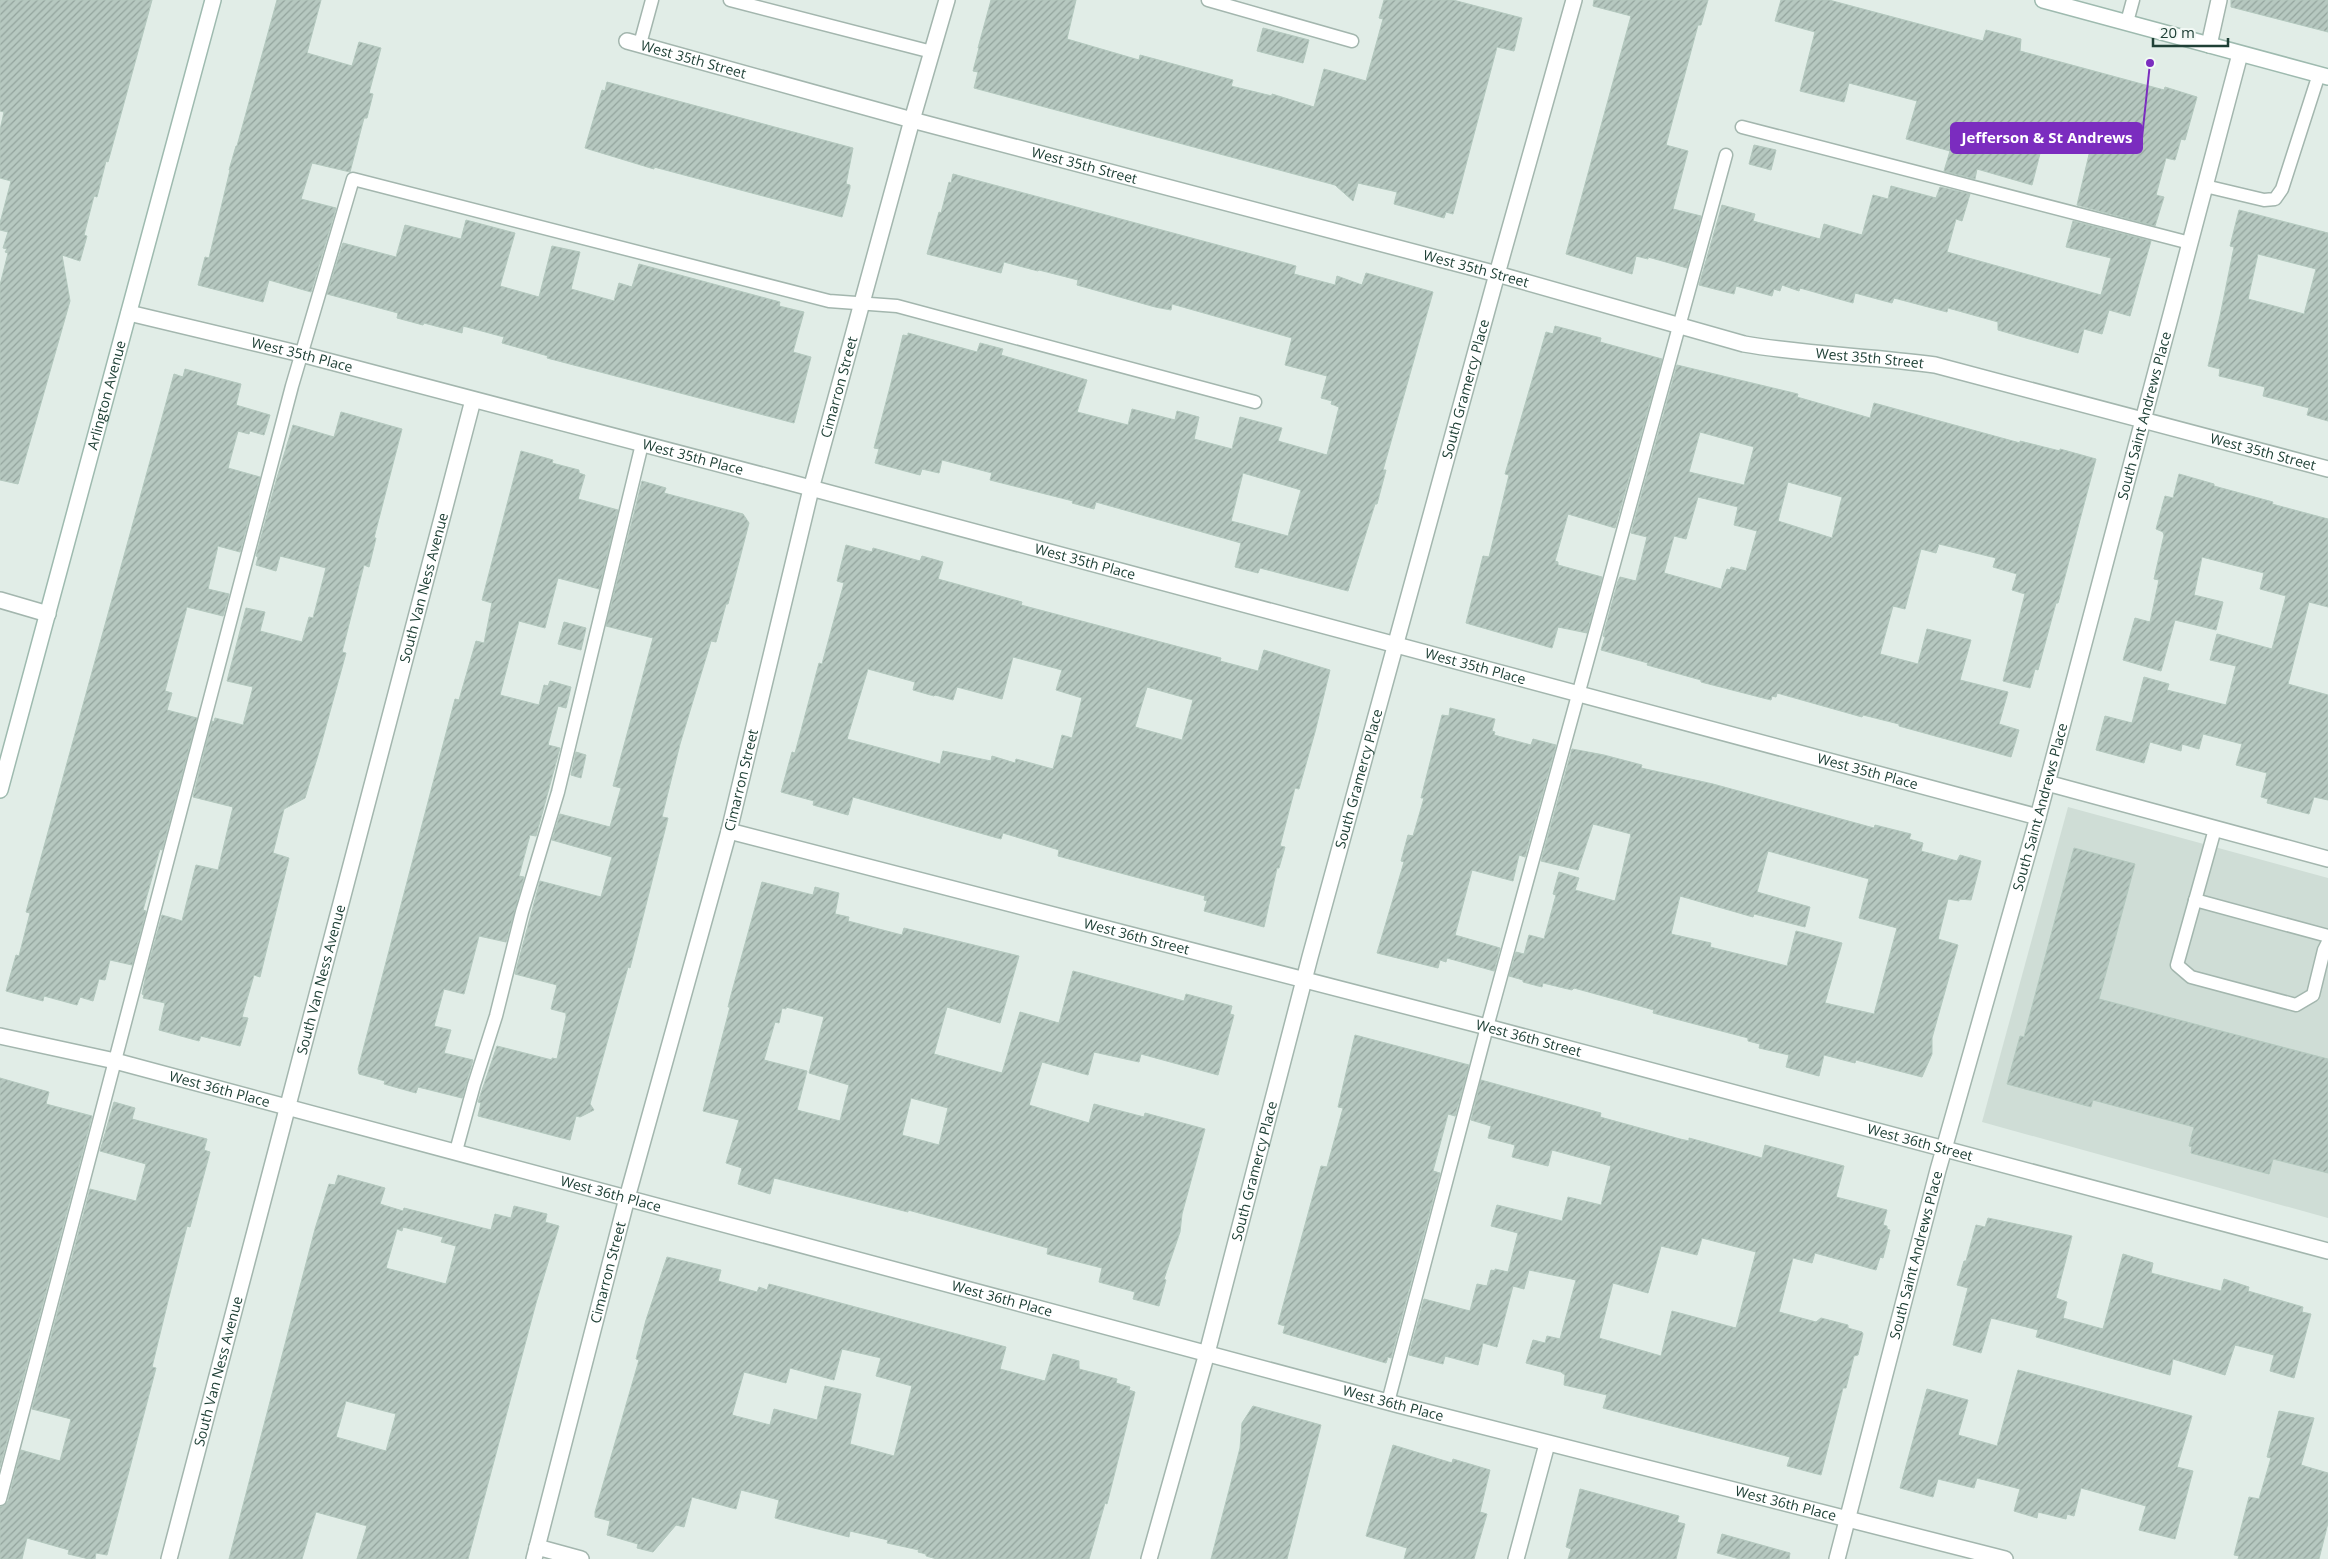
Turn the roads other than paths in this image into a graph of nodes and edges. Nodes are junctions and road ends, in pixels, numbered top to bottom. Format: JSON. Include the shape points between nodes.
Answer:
{"nodes":[{"id":1,"x":213,"y":0,"type":"edge"},
{"id":2,"x":652,"y":0,"type":"edge"},
{"id":3,"x":730,"y":0,"type":"edge"},
{"id":4,"x":947,"y":0,"type":"edge"},
{"id":5,"x":1208,"y":0,"type":"edge"},
{"id":6,"x":1574,"y":0,"type":"edge"},
{"id":7,"x":2043,"y":0,"type":"edge"},
{"id":8,"x":2133,"y":0,"type":"edge"},
{"id":9,"x":2219,"y":0,"type":"edge"},
{"id":10,"x":2127,"y":22,"type":"junction"},
{"id":11,"x":1352,"y":41,"type":"dead end"},
{"id":12,"x":633,"y":43,"type":"joint"},
{"id":13,"x":2209,"y":45,"type":"junction"},
{"id":14,"x":932,"y":52,"type":"junction"},
{"id":15,"x":2240,"y":54,"type":"junction"},
{"id":16,"x":2323,"y":76,"type":"edge"},
{"id":17,"x":912,"y":120,"type":"junction"},
{"id":18,"x":1742,"y":127,"type":"dead end"},
{"id":19,"x":1726,"y":155,"type":"dead end"},
{"id":20,"x":2205,"y":186,"type":"junction"},
{"id":21,"x":2190,"y":244,"type":"junction"},
{"id":22,"x":1496,"y":274,"type":"junction"},
{"id":23,"x":862,"y":304,"type":"junction"},
{"id":24,"x":129,"y":313,"type":"junction"},
{"id":25,"x":1680,"y":326,"type":"junction"},
{"id":26,"x":301,"y":354,"type":"junction"},
{"id":27,"x":472,"y":400,"type":"junction"},
{"id":28,"x":1255,"y":402,"type":"dead end"},
{"id":29,"x":2143,"y":420,"type":"junction"},
{"id":30,"x":642,"y":444,"type":"junction"},
{"id":31,"x":2328,"y":469,"type":"edge"},
{"id":32,"x":811,"y":489,"type":"junction"},
{"id":33,"x":0,"y":600,"type":"edge"},
{"id":34,"x":48,"y":614,"type":"junction"},
{"id":35,"x":1396,"y":646,"type":"junction"},
{"id":36,"x":1578,"y":694,"type":"junction"},
{"id":37,"x":2047,"y":783,"type":"junction"},
{"id":38,"x":0,"y":790,"type":"edge"},
{"id":39,"x":2038,"y":817,"type":"junction"},
{"id":40,"x":2215,"y":829,"type":"junction"},
{"id":41,"x":729,"y":831,"type":"junction"},
{"id":42,"x":2328,"y":859,"type":"edge"},
{"id":43,"x":2195,"y":900,"type":"junction"},
{"id":44,"x":2328,"y":936,"type":"edge"},
{"id":45,"x":2328,"y":942,"type":"edge"},
{"id":46,"x":1304,"y":980,"type":"junction"},
{"id":47,"x":1487,"y":1027,"type":"junction"},
{"id":48,"x":0,"y":1036,"type":"edge"},
{"id":49,"x":115,"y":1061,"type":"junction"},
{"id":50,"x":286,"y":1106,"type":"junction"},
{"id":51,"x":1944,"y":1148,"type":"junction"},
{"id":52,"x":456,"y":1151,"type":"junction"},
{"id":53,"x":627,"y":1198,"type":"junction"},
{"id":54,"x":2328,"y":1251,"type":"edge"},
{"id":55,"x":1207,"y":1353,"type":"junction"},
{"id":56,"x":1388,"y":1402,"type":"junction"},
{"id":57,"x":1547,"y":1444,"type":"junction"},
{"id":58,"x":0,"y":1499,"type":"edge"},
{"id":59,"x":1848,"y":1517,"type":"junction"},
{"id":60,"x":536,"y":1553,"type":"edge"},
{"id":61,"x":1964,"y":1554,"type":"edge"},
{"id":62,"x":169,"y":1559,"type":"edge"},
{"id":63,"x":581,"y":1559,"type":"edge"},
{"id":64,"x":1149,"y":1559,"type":"edge"},
{"id":65,"x":1516,"y":1559,"type":"edge"},
{"id":66,"x":1837,"y":1559,"type":"edge"},
{"id":67,"x":2005,"y":1559,"type":"edge"}],
"edges":[{"from":1,"to":24,"type":"street","name":"Arlington Avenue"},
{"from":2,"to":12,"type":"lane"},
{"from":3,"to":14,"type":"lane"},
{"from":4,"to":14,"type":"street","name":"Cimarron Street"},
{"from":5,"to":11,"type":"lane"},
{"from":6,"to":22,"type":"street","name":"South Gramercy Place"},
{"from":7,"to":10,"type":"street"},
{"from":8,"to":10,"type":"lane"},
{"from":9,"to":13,"type":"street"},
{"from":10,"to":13,"type":"street"},
{"from":12,"to":17,"type":"street","name":"West 35th Street"},
{"from":13,"to":15,"type":"street"},
{"from":14,"to":17,"type":"street","name":"Cimarron Street"},
{"from":15,"to":16,"type":"street"},
{"from":15,"to":20,"type":"street","name":"South Saint Andrews Place"},
{"from":16,"to":20,"type":"lane","via":[[2282,189],[2275,199],[2264,200]]},
{"from":17,"to":22,"type":"street","name":"West 35th Street"},
{"from":17,"to":23,"type":"street","name":"Cimarron Street"},
{"from":18,"to":21,"type":"lane"},
{"from":19,"to":25,"type":"lane"},
{"from":20,"to":21,"type":"street","name":"South Saint Andrews Place"},
{"from":21,"to":29,"type":"street","name":"South Saint Andrews Place"},
{"from":22,"to":25,"type":"street","name":"West 35th Street"},
{"from":22,"to":35,"type":"street","name":"South Gramercy Place"},
{"from":23,"to":26,"type":"lane","via":[[828,301],[353,179]]},
{"from":23,"to":28,"type":"lane","via":[[897,306]]},
{"from":23,"to":32,"type":"street","name":"Cimarron Street"},
{"from":24,"to":26,"type":"street","name":"West 35th Place"},
{"from":24,"to":34,"type":"street","name":"Arlington Avenue"},
{"from":25,"to":29,"type":"street","name":"West 35th Street","via":[[1744,344],[1780,350],[1935,365]]},
{"from":25,"to":36,"type":"lane"},
{"from":26,"to":27,"type":"street","name":"West 35th Place"},
{"from":26,"to":49,"type":"lane"},
{"from":27,"to":30,"type":"street","name":"West 35th Place"},
{"from":27,"to":50,"type":"street","name":"South Van Ness Avenue"},
{"from":29,"to":31,"type":"street","name":"West 35th Street"},
{"from":29,"to":37,"type":"street","name":"South Saint Andrews Place"},
{"from":30,"to":32,"type":"street","name":"West 35th Place"},
{"from":30,"to":52,"type":"lane","via":[[558,792]]},
{"from":32,"to":35,"type":"street","name":"West 35th Place"},
{"from":32,"to":41,"type":"street","name":"Cimarron Street"},
{"from":33,"to":34,"type":"street"},
{"from":34,"to":38,"type":"street","name":"Arlington Avenue"},
{"from":35,"to":36,"type":"street","name":"West 35th Place"},
{"from":35,"to":46,"type":"street","name":"South Gramercy Place"},
{"from":36,"to":39,"type":"street","name":"West 35th Place"},
{"from":36,"to":47,"type":"lane"},
{"from":37,"to":39,"type":"street","name":"South Saint Andrews Place"},
{"from":37,"to":40,"type":"street"},
{"from":39,"to":51,"type":"street","name":"South Saint Andrews Place"},
{"from":40,"to":42,"type":"street"},
{"from":40,"to":43,"type":"lane"},
{"from":41,"to":46,"type":"street","name":"West 36th Street"},
{"from":41,"to":53,"type":"street","name":"Cimarron Street"},
{"from":43,"to":44,"type":"lane"},
{"from":43,"to":45,"type":"lane","via":[[2177,965],[2192,978],[2296,1005],[2313,995]]},
{"from":46,"to":47,"type":"street","name":"West 36th Street"},
{"from":46,"to":55,"type":"street","name":"South Gramercy Place"},
{"from":47,"to":51,"type":"street","name":"West 36th Street"},
{"from":47,"to":56,"type":"lane"},
{"from":48,"to":49,"type":"street","name":"West 36th Place"},
{"from":49,"to":50,"type":"street","name":"West 36th Place"},
{"from":49,"to":58,"type":"lane"},
{"from":50,"to":52,"type":"street","name":"West 36th Place"},
{"from":50,"to":62,"type":"street","name":"South Van Ness Avenue"},
{"from":51,"to":54,"type":"street","name":"West 36th Street"},
{"from":51,"to":59,"type":"street","name":"South Saint Andrews Place"},
{"from":52,"to":53,"type":"street","name":"West 36th Place"},
{"from":53,"to":55,"type":"street","name":"West 36th Place"},
{"from":53,"to":60,"type":"street","name":"Cimarron Street"},
{"from":55,"to":56,"type":"street","name":"West 36th Place"},
{"from":55,"to":64,"type":"street","name":"South Gramercy Place"},
{"from":56,"to":57,"type":"street","name":"West 36th Place"},
{"from":57,"to":59,"type":"street","name":"West 36th Place"},
{"from":57,"to":65,"type":"street"},
{"from":59,"to":61,"type":"street","name":"West 36th Place"},
{"from":59,"to":66,"type":"street","name":"South Saint Andrews Place"},
{"from":60,"to":63,"type":"street"},
{"from":61,"to":67,"type":"street","name":"West 36th Place"}]}
